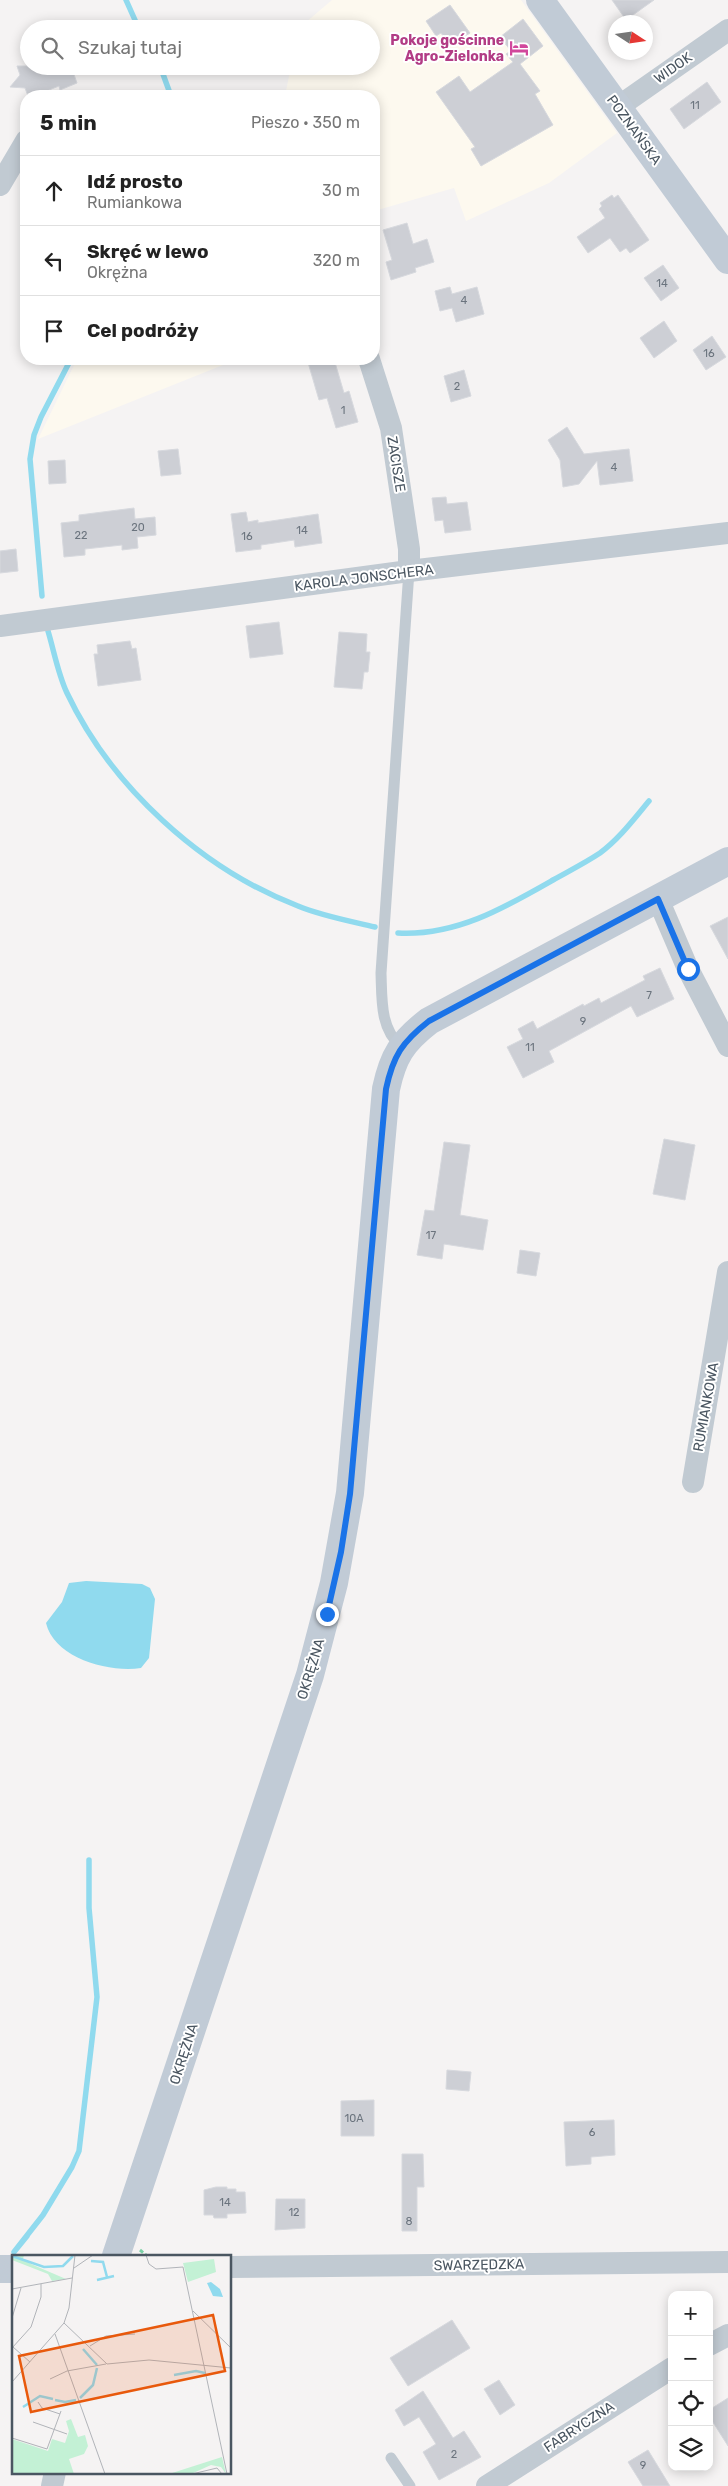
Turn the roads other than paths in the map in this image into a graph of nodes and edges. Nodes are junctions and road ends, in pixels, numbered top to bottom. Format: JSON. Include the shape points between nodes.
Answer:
{"nodes":[{"id":1,"x":540,"y":0,"type":"edge"},
{"id":2,"x":728,"y":30,"type":"edge"},
{"id":3,"x":618,"y":106,"type":"junction"},
{"id":4,"x":20,"y":152,"type":"edge"},
{"id":5,"x":0,"y":186,"type":"edge"},
{"id":6,"x":728,"y":260,"type":"edge"},
{"id":7,"x":371,"y":365,"type":"edge"},
{"id":8,"x":728,"y":533,"type":"edge"},
{"id":9,"x":409,"y":571,"type":"junction"},
{"id":10,"x":0,"y":626,"type":"edge"},
{"id":11,"x":728,"y":861,"type":"edge"},
{"id":12,"x":658,"y":899,"type":"junction"},
{"id":13,"x":401,"y":1046,"type":"junction"},
{"id":14,"x":728,"y":1046,"type":"edge"},
{"id":15,"x":728,"y":1272,"type":"edge"},
{"id":16,"x":693,"y":1482,"type":"dead end"},
{"id":17,"x":116,"y":2255,"type":"edge"},
{"id":18,"x":728,"y":2262,"type":"edge"},
{"id":19,"x":231,"y":2267,"type":"edge"},
{"id":20,"x":728,"y":2335,"type":"edge"},
{"id":21,"x":713,"y":2343,"type":"edge"},
{"id":22,"x":668,"y":2371,"type":"edge"},
{"id":23,"x":391,"y":2458,"type":"dead end"},
{"id":24,"x":410,"y":2486,"type":"edge"},
{"id":25,"x":487,"y":2486,"type":"edge"}],
"edges":[{"from":1,"to":3,"type":"street","name":"POZNAŃSKA"},
{"from":2,"to":3,"type":"street","name":"WIDOK"},
{"from":3,"to":6,"type":"street","name":"POZNAŃSKA"},
{"from":4,"to":5,"type":"street"},
{"from":7,"to":9,"type":"street","name":"ZACISZE","via":[[391,428],[410,549]]},
{"from":8,"to":9,"type":"street","name":"KAROLA JONSCHERA"},
{"from":9,"to":10,"type":"street","name":"KAROLA JONSCHERA"},
{"from":9,"to":13,"type":"lane","via":[[381,973],[386,1027],[392,1039]]},
{"from":11,"to":12,"type":"street","name":"OKRĘŻNA"},
{"from":12,"to":13,"type":"street","name":"OKRĘŻNA","via":[[429,1021]]},
{"from":12,"to":14,"type":"street","via":[[688,969]]},
{"from":13,"to":17,"type":"street","name":"OKRĘŻNA","via":[[386,1089],[350,1494],[334,1583],[310,1675]]},
{"from":15,"to":16,"type":"street","name":"RUMIANKOWA"},
{"from":18,"to":19,"type":"street","name":"SWARZĘDZKA"},
{"from":20,"to":21,"type":"street"},
{"from":22,"to":25,"type":"street","name":"FABRYCZNA"},
{"from":23,"to":24,"type":"lane"}]}
